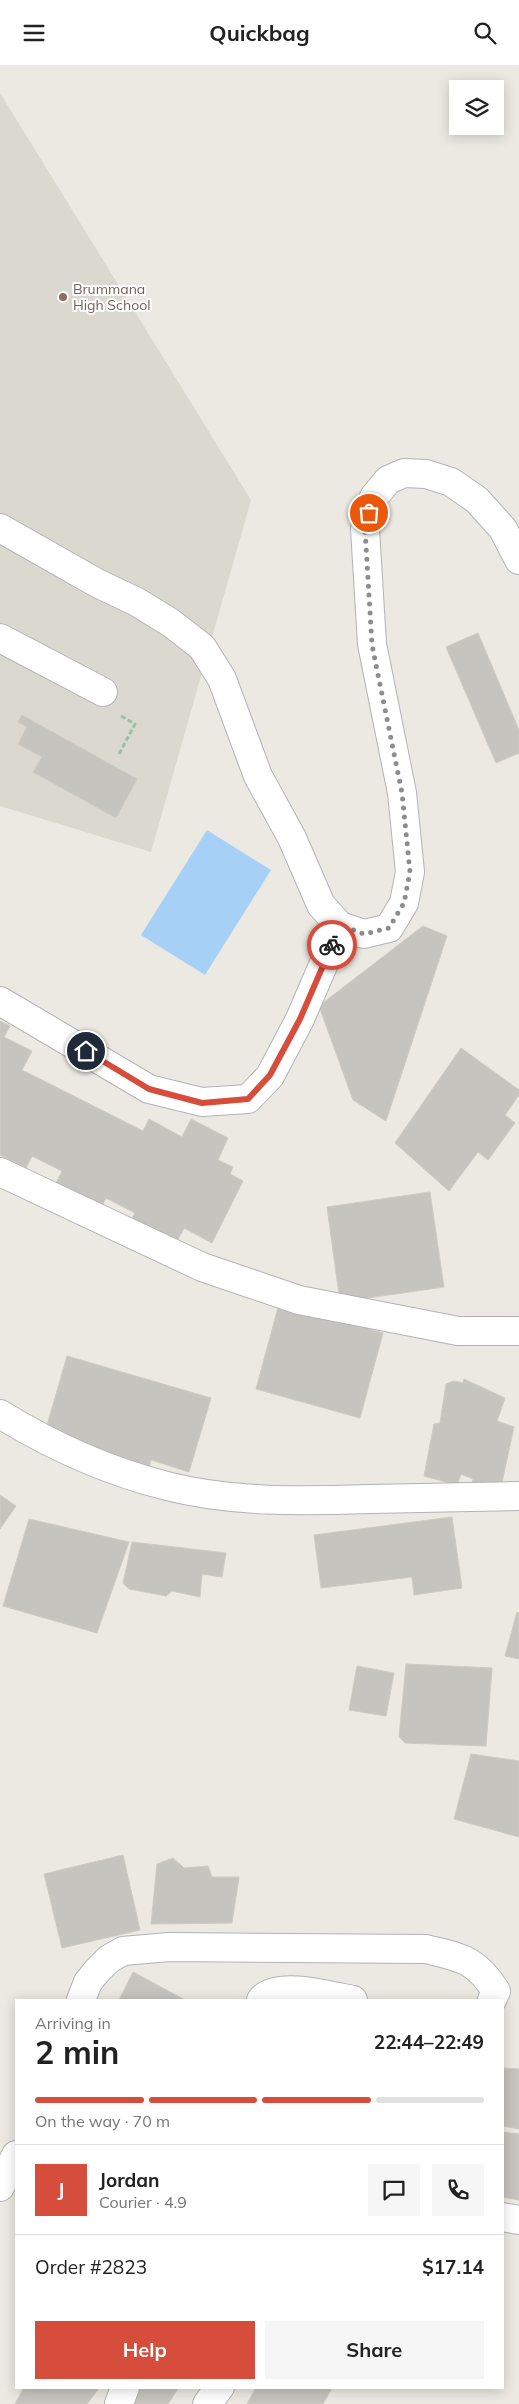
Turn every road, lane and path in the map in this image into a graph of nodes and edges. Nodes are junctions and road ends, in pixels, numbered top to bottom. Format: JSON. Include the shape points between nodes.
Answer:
{"nodes":[{"id":1,"x":0,"y":528,"type":"edge"},
{"id":2,"x":519,"y":560,"type":"edge"},
{"id":3,"x":0,"y":638,"type":"edge"},
{"id":4,"x":103,"y":692,"type":"dead end"},
{"id":5,"x":133,"y":728,"type":"dead end"},
{"id":6,"x":119,"y":754,"type":"dead end"},
{"id":7,"x":340,"y":925,"type":"junction"},
{"id":8,"x":0,"y":1001,"type":"edge"},
{"id":9,"x":0,"y":1172,"type":"edge"},
{"id":10,"x":519,"y":1331,"type":"edge"},
{"id":11,"x":0,"y":1414,"type":"edge"},
{"id":12,"x":519,"y":1496,"type":"edge"},
{"id":13,"x":81,"y":1999,"type":"edge"},
{"id":14,"x":262,"y":1999,"type":"edge"},
{"id":15,"x":348,"y":1999,"type":"edge"},
{"id":16,"x":492,"y":1999,"type":"edge"},
{"id":17,"x":15,"y":2157,"type":"edge"},
{"id":18,"x":0,"y":2187,"type":"edge"},
{"id":19,"x":504,"y":2217,"type":"edge"},
{"id":20,"x":519,"y":2220,"type":"edge"},
{"id":21,"x":124,"y":2389,"type":"edge"},
{"id":22,"x":218,"y":2389,"type":"edge"},
{"id":23,"x":119,"y":2404,"type":"edge"},
{"id":24,"x":207,"y":2404,"type":"edge"}],
"edges":[{"from":1,"to":7,"type":"street","via":[[97,583],[137,601],[202,647],[222,679],[258,776],[292,838],[321,905]]},
{"from":2,"to":7,"type":"street","via":[[503,529],[477,500],[451,482],[426,474],[404,473],[388,480],[374,497],[365,529],[372,645],[402,793],[410,872],[404,903],[389,928],[364,934]]},
{"from":3,"to":4,"type":"street"},
{"from":5,"to":6,"type":"path"},
{"from":7,"to":8,"type":"street","via":[[300,1019],[270,1075],[248,1099],[202,1103],[149,1089]]},
{"from":9,"to":10,"type":"street","via":[[202,1267],[299,1301],[458,1331]]},
{"from":11,"to":12,"type":"street","via":[[39,1437],[102,1466],[168,1487],[236,1498],[305,1501]]},
{"from":13,"to":16,"type":"street","via":[[88,1983],[109,1959],[123,1951],[179,1947],[426,1949],[466,1960],[484,1973],[496,1991]]},
{"from":14,"to":15,"type":"street","via":[[265,1994],[279,1991],[311,1991]]},
{"from":17,"to":18,"type":"street"},
{"from":19,"to":20,"type":"street"},
{"from":21,"to":23,"type":"street"},
{"from":22,"to":24,"type":"street"}]}
